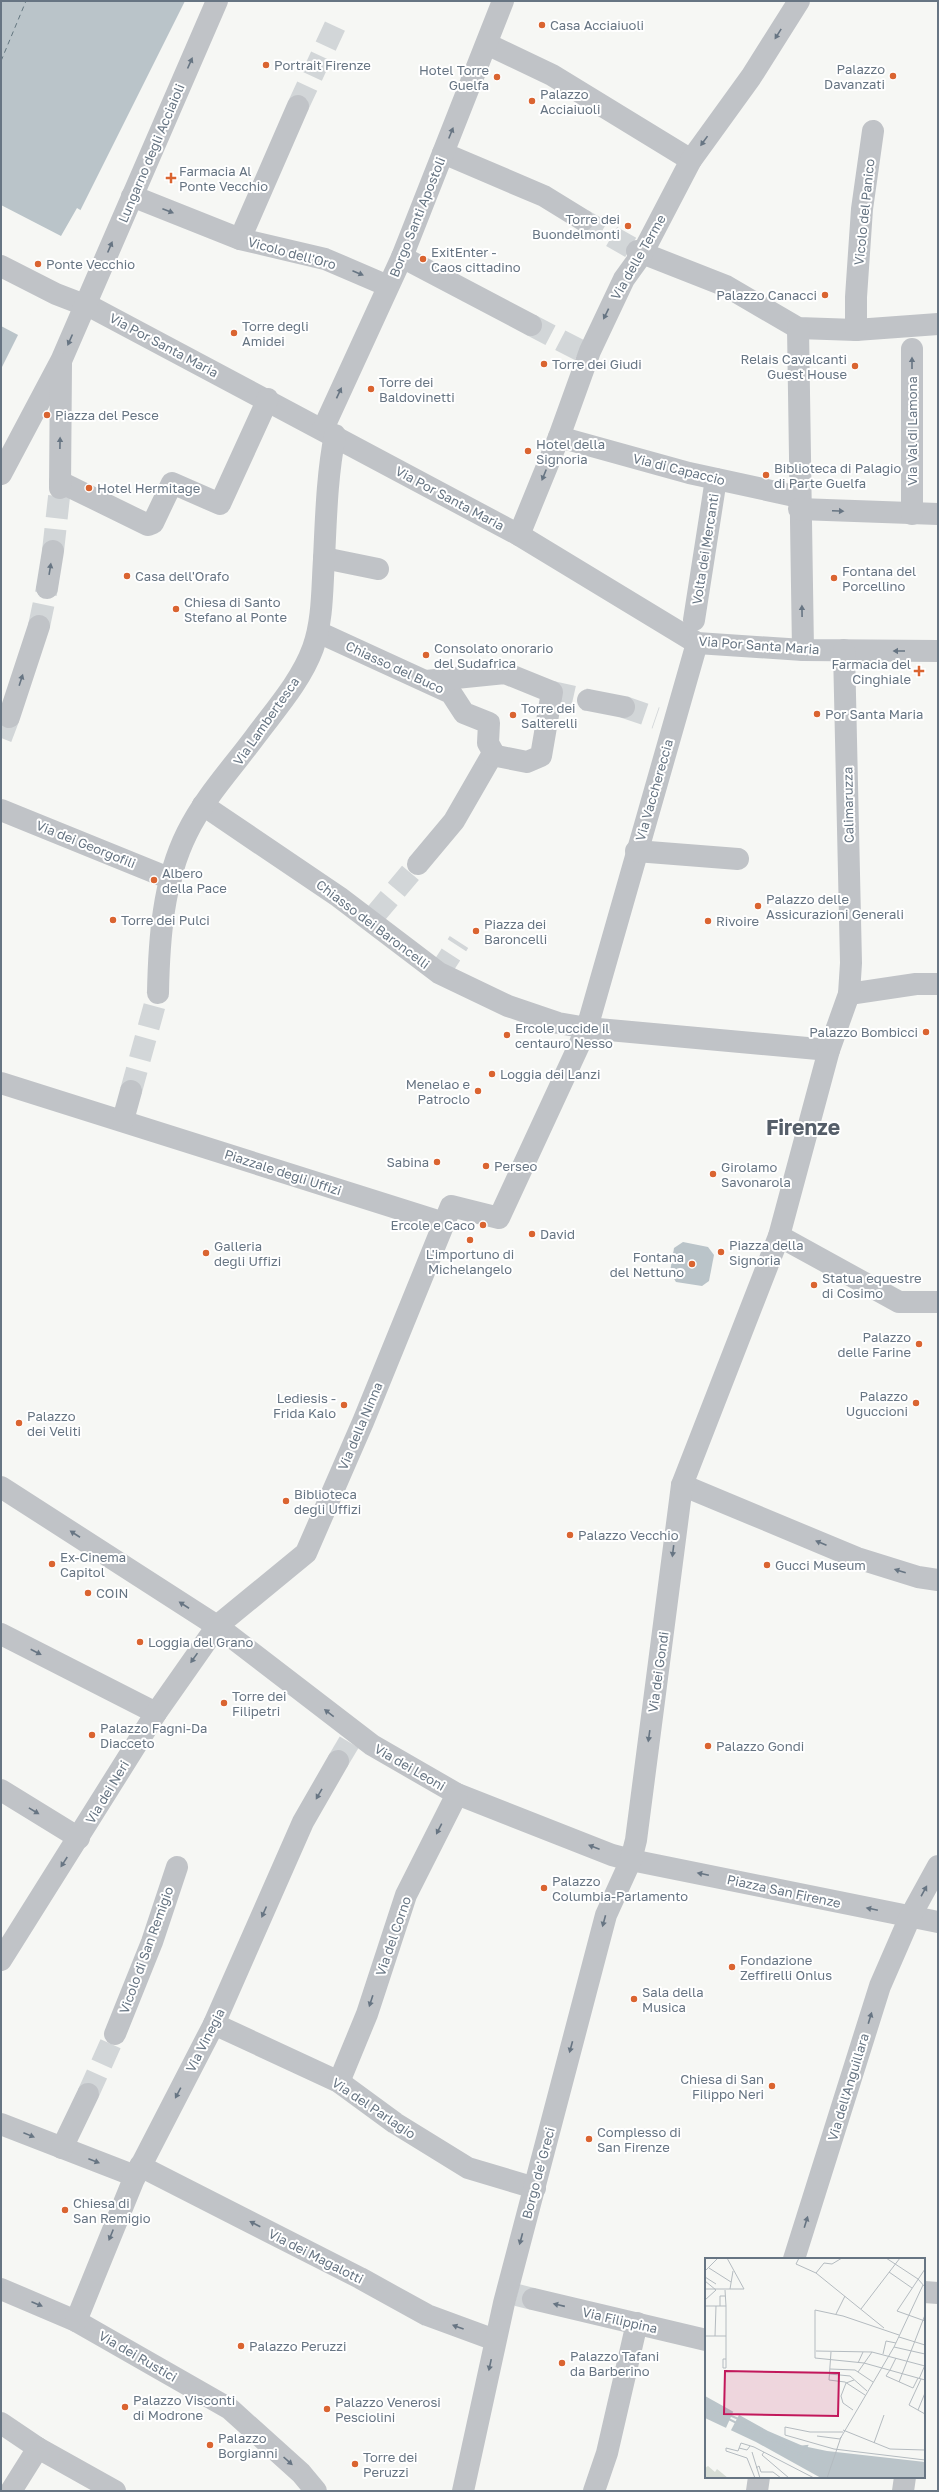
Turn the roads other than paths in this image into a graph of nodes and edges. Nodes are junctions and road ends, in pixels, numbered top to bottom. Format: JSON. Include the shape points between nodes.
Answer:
{"nodes":[{"id":1,"x":217,"y":1,"type":"edge"},
{"id":2,"x":503,"y":1,"type":"edge"},
{"id":3,"x":799,"y":1,"type":"edge"},
{"id":4,"x":487,"y":44,"type":"junction"},
{"id":5,"x":298,"y":106,"type":"tunnel mouth"},
{"id":6,"x":873,"y":132,"type":"dead end"},
{"id":7,"x":443,"y":152,"type":"junction"},
{"id":8,"x":691,"y":160,"type":"junction"},
{"id":9,"x":132,"y":196,"type":"junction"},
{"id":10,"x":583,"y":220,"type":"tunnel mouth"},
{"id":11,"x":240,"y":239,"type":"junction"},
{"id":12,"x":639,"y":253,"type":"junction"},
{"id":13,"x":402,"y":257,"type":"junction"},
{"id":14,"x":1,"y":266,"type":"edge"},
{"id":15,"x":388,"y":286,"type":"junction"},
{"id":16,"x":69,"y":299,"type":"junction"},
{"id":17,"x":532,"y":324,"type":"tunnel mouth"},
{"id":18,"x":938,"y":324,"type":"edge"},
{"id":19,"x":798,"y":328,"type":"junction"},
{"id":20,"x":856,"y":330,"type":"junction"},
{"id":21,"x":912,"y":349,"type":"dead end"},
{"id":22,"x":61,"y":361,"type":"junction"},
{"id":23,"x":268,"y":399,"type":"junction"},
{"id":24,"x":561,"y":424,"type":"junction"},
{"id":25,"x":329,"y":432,"type":"junction"},
{"id":26,"x":1,"y":474,"type":"edge"},
{"id":27,"x":716,"y":479,"type":"junction"},
{"id":28,"x":799,"y":503,"type":"junction"},
{"id":29,"x":912,"y":514,"type":"junction"},
{"id":30,"x":938,"y":514,"type":"edge"},
{"id":31,"x":519,"y":535,"type":"junction"},
{"id":32,"x":53,"y":551,"type":"tunnel mouth"},
{"id":33,"x":324,"y":558,"type":"junction"},
{"id":34,"x":378,"y":569,"type":"dead end"},
{"id":35,"x":47,"y":588,"type":"tunnel mouth"},
{"id":36,"x":694,"y":620,"type":"dead end"},
{"id":37,"x":39,"y":626,"type":"tunnel mouth"},
{"id":38,"x":318,"y":632,"type":"junction"},
{"id":39,"x":697,"y":643,"type":"junction"},
{"id":40,"x":803,"y":650,"type":"junction"},
{"id":41,"x":844,"y":650,"type":"junction"},
{"id":42,"x":938,"y":651,"type":"edge"},
{"id":43,"x":426,"y":681,"type":"junction"},
{"id":44,"x":588,"y":700,"type":"tunnel mouth"},
{"id":45,"x":624,"y":707,"type":"tunnel mouth"},
{"id":46,"x":9,"y":717,"type":"tunnel mouth"},
{"id":47,"x":492,"y":755,"type":"junction"},
{"id":48,"x":203,"y":805,"type":"junction"},
{"id":49,"x":1,"y":810,"type":"edge"},
{"id":50,"x":636,"y":851,"type":"junction"},
{"id":51,"x":738,"y":859,"type":"dead end"},
{"id":52,"x":418,"y":864,"type":"tunnel mouth"},
{"id":53,"x":171,"y":879,"type":"junction"},
{"id":54,"x":938,"y":984,"type":"edge"},
{"id":55,"x":158,"y":993,"type":"tunnel mouth"},
{"id":56,"x":849,"y":994,"type":"junction"},
{"id":57,"x":587,"y":1028,"type":"junction"},
{"id":58,"x":829,"y":1050,"type":"junction"},
{"id":59,"x":1,"y":1083,"type":"edge"},
{"id":60,"x":131,"y":1091,"type":"tunnel mouth"},
{"id":61,"x":123,"y":1120,"type":"junction"},
{"id":62,"x":441,"y":1230,"type":"junction"},
{"id":63,"x":779,"y":1236,"type":"junction"},
{"id":64,"x":938,"y":1302,"type":"edge"},
{"id":65,"x":682,"y":1485,"type":"junction"},
{"id":66,"x":1,"y":1487,"type":"edge"},
{"id":67,"x":938,"y":1580,"type":"edge"},
{"id":68,"x":217,"y":1626,"type":"junction"},
{"id":69,"x":1,"y":1634,"type":"edge"},
{"id":70,"x":156,"y":1713,"type":"junction"},
{"id":71,"x":338,"y":1761,"type":"tunnel mouth"},
{"id":72,"x":1,"y":1790,"type":"edge"},
{"id":73,"x":456,"y":1794,"type":"junction"},
{"id":74,"x":79,"y":1838,"type":"junction"},
{"id":75,"x":631,"y":1860,"type":"junction"},
{"id":76,"x":938,"y":1866,"type":"edge"},
{"id":77,"x":177,"y":1867,"type":"dead end"},
{"id":78,"x":910,"y":1917,"type":"junction"},
{"id":79,"x":938,"y":1922,"type":"edge"},
{"id":80,"x":1,"y":1960,"type":"edge"},
{"id":81,"x":214,"y":2024,"type":"junction"},
{"id":82,"x":115,"y":2034,"type":"tunnel mouth"},
{"id":83,"x":339,"y":2082,"type":"junction"},
{"id":84,"x":88,"y":2094,"type":"tunnel mouth"},
{"id":85,"x":1,"y":2124,"type":"edge"},
{"id":86,"x":60,"y":2148,"type":"junction"},
{"id":87,"x":138,"y":2171,"type":"junction"},
{"id":88,"x":535,"y":2188,"type":"junction"},
{"id":89,"x":794,"y":2258,"type":"edge"},
{"id":90,"x":1,"y":2289,"type":"edge"},
{"id":91,"x":925,"y":2292,"type":"edge"},
{"id":92,"x":938,"y":2293,"type":"edge"},
{"id":93,"x":519,"y":2295,"type":"junction"},
{"id":94,"x":76,"y":2321,"type":"junction"},
{"id":95,"x":637,"y":2323,"type":"junction"},
{"id":96,"x":495,"y":2340,"type":"junction"},
{"id":97,"x":705,"y":2340,"type":"edge"},
{"id":98,"x":1,"y":2423,"type":"edge"},
{"id":99,"x":38,"y":2448,"type":"junction"},
{"id":100,"x":759,"y":2478,"type":"edge"},
{"id":101,"x":905,"y":2478,"type":"edge"},
{"id":102,"x":11,"y":2491,"type":"edge"},
{"id":103,"x":115,"y":2491,"type":"edge"},
{"id":104,"x":316,"y":2491,"type":"edge"},
{"id":105,"x":463,"y":2491,"type":"edge"},
{"id":106,"x":594,"y":2491,"type":"edge"},
{"id":107,"x":757,"y":2491,"type":"edge"},
{"id":108,"x":903,"y":2491,"type":"edge"}],
"edges":[{"from":9,"to":1,"type":"street","name":"Lungarno degli Acciaioli","one_way":true},
{"from":2,"to":4,"type":"street","name":"Borgo Santi Apostoli"},
{"from":3,"to":8,"type":"street","name":"Via delle Terme","one_way":true,"via":[[751,76]]},
{"from":7,"to":4,"type":"street","name":"Borgo Santi Apostoli","one_way":true},
{"from":4,"to":8,"type":"street","via":[[552,75]]},
{"from":5,"to":11,"type":"street","name":"Vicolo dell'Oro"},
{"from":6,"to":20,"type":"street","name":"Vicolo del Panico","via":[[862,209]]},
{"from":7,"to":10,"type":"street","via":[[544,196]]},
{"from":7,"to":13,"type":"street","name":"Borgo Santi Apostoli"},
{"from":8,"to":12,"type":"street","name":"Via delle Terme"},
{"from":9,"to":11,"type":"street","name":"Vicolo dell'Oro","one_way":true},
{"from":16,"to":9,"type":"street","name":"Lungarno degli Acciaioli","one_way":true},
{"from":11,"to":15,"type":"street","name":"Vicolo dell'Oro","one_way":true,"via":[[325,259]]},
{"from":12,"to":19,"type":"street","via":[[654,256],[726,286]]},
{"from":12,"to":24,"type":"street","name":"Via delle Terme","one_way":true,"via":[[586,353]]},
{"from":13,"to":15,"type":"street","name":"Borgo Santi Apostoli"},
{"from":13,"to":17,"type":"street"},
{"from":14,"to":16,"type":"street"},
{"from":25,"to":15,"type":"street","name":"Borgo Santi Apostoli","one_way":true},
{"from":16,"to":22,"type":"street","one_way":true},
{"from":16,"to":23,"type":"street","name":"Via Por Santa Maria"},
{"from":18,"to":20,"type":"street"},
{"from":19,"to":20,"type":"street"},
{"from":19,"to":28,"type":"street"},
{"from":29,"to":21,"type":"street","name":"Via Val di Lamona","one_way":true},
{"from":23,"to":22,"type":"street","one_way":true,"via":[[220,504],[172,483],[153,523],[148,525],[63,486]]},
{"from":22,"to":26,"type":"street"},
{"from":23,"to":25,"type":"street","name":"Via Por Santa Maria"},
{"from":24,"to":27,"type":"street","name":"Via di Capaccio"},
{"from":24,"to":31,"type":"street","name":"Via delle Terme","one_way":true},
{"from":25,"to":31,"type":"street","name":"Via Por Santa Maria"},
{"from":25,"to":33,"type":"street","name":"Via Lambertesca"},
{"from":27,"to":28,"type":"street","name":"Via di Capaccio"},
{"from":27,"to":36,"type":"street","name":"Volta dei Mercanti"},
{"from":28,"to":29,"type":"street","name":"Via di Capaccio","one_way":true},
{"from":40,"to":28,"type":"street","one_way":true},
{"from":29,"to":30,"type":"street","name":"Via di Capaccio"},
{"from":31,"to":39,"type":"street","name":"Via Por Santa Maria"},
{"from":35,"to":32,"type":"street","one_way":true},
{"from":33,"to":34,"type":"street"},
{"from":33,"to":38,"type":"street","name":"Via Lambertesca"},
{"from":46,"to":37,"type":"street","one_way":true},
{"from":38,"to":43,"type":"street","name":"Chiasso del Buco"},
{"from":38,"to":48,"type":"street","name":"Via Lambertesca","via":[[313,649],[288,693]]},
{"from":39,"to":40,"type":"street","name":"Via Por Santa Maria"},
{"from":39,"to":50,"type":"street","name":"Via Vacchereccia","via":[[665,720]]},
{"from":40,"to":41,"type":"street","name":"Via Por Santa Maria"},
{"from":42,"to":41,"type":"street","name":"Via Por Santa Maria","one_way":true},
{"from":41,"to":56,"type":"street","name":"Calimaruzza","via":[[851,959]]},
{"from":43,"to":47,"type":"street","name":"Chiasso del Buco","via":[[451,693],[464,713],[489,723],[488,743]]},
{"from":43,"to":47,"type":"street","via":[[505,673],[552,692],[541,756],[527,762]]},
{"from":44,"to":45,"type":"street"},
{"from":47,"to":52,"type":"street","via":[[454,821]]},
{"from":48,"to":53,"type":"street","name":"Via Lambertesca","via":[[186,834]]},
{"from":48,"to":57,"type":"street","name":"Chiasso dei Baroncelli","via":[[373,918],[439,973],[508,1006],[554,1021]]},
{"from":49,"to":53,"type":"street","name":"Via dei Georgofili"},
{"from":50,"to":51,"type":"street"},
{"from":50,"to":57,"type":"street","name":"Via Vacchereccia","via":[[614,938]]},
{"from":53,"to":55,"type":"street","name":"Via Lambertesca","via":[[160,942]]},
{"from":54,"to":56,"type":"street","via":[[916,984]]},
{"from":56,"to":58,"type":"street","name":"Calimaruzza"},
{"from":57,"to":58,"type":"street","name":"Chiasso dei Baroncelli"},
{"from":57,"to":62,"type":"street","name":"Via Vacchereccia","via":[[499,1218],[451,1206]]},
{"from":58,"to":63,"type":"street","name":"Calimaruzza"},
{"from":59,"to":61,"type":"street","name":"Piazzale degli Uffizi"},
{"from":60,"to":61,"type":"street"},
{"from":61,"to":62,"type":"street","name":"Piazzale degli Uffizi"},
{"from":62,"to":68,"type":"street","name":"Via della Ninna","via":[[306,1553]]},
{"from":63,"to":64,"type":"street","via":[[899,1302]]},
{"from":63,"to":65,"type":"street","name":"Via dei Gondi"},
{"from":67,"to":65,"type":"street","one_way":true,"via":[[918,1577],[857,1558]]},
{"from":65,"to":75,"type":"street","name":"Via dei Gondi","one_way":true,"via":[[636,1840]]},
{"from":68,"to":66,"type":"street","name":"Via dei Leoni","one_way":true},
{"from":68,"to":70,"type":"street","name":"Via dei Neri","one_way":true},
{"from":73,"to":68,"type":"street","name":"Via dei Leoni","one_way":true,"via":[[353,1736]]},
{"from":69,"to":70,"type":"street","one_way":true},
{"from":70,"to":74,"type":"street","name":"Via dei Neri"},
{"from":71,"to":81,"type":"street","name":"Via Vinegia","one_way":true,"via":[[303,1822]]},
{"from":72,"to":74,"type":"street","one_way":true},
{"from":75,"to":73,"type":"street","name":"Via dei Leoni","one_way":true,"via":[[612,1855]]},
{"from":73,"to":83,"type":"street","name":"Via del Corno","one_way":true,"via":[[406,1895],[367,2014]]},
{"from":74,"to":80,"type":"street","name":"Via dei Neri","one_way":true},
{"from":78,"to":75,"type":"street","name":"Piazza San Firenze","one_way":true},
{"from":75,"to":88,"type":"street","name":"Borgo de' Greci","one_way":true,"via":[[606,1915]]},
{"from":78,"to":76,"type":"street","name":"Via dell'Anguillara","one_way":true},
{"from":77,"to":82,"type":"street","name":"Vicolo di San Remigio","via":[[152,1942]]},
{"from":78,"to":79,"type":"street","name":"Piazza San Firenze"},
{"from":89,"to":78,"type":"street","name":"Via dell'Anguillara","one_way":true,"via":[[880,1986]]},
{"from":81,"to":83,"type":"street","name":"Via del Parlagio"},
{"from":81,"to":87,"type":"street","name":"Via Vinegia","one_way":true},
{"from":83,"to":88,"type":"street","name":"Via del Parlagio","via":[[395,2123],[468,2168]]},
{"from":84,"to":86,"type":"street"},
{"from":85,"to":86,"type":"street","name":"Via dei Magalotti","one_way":true},
{"from":86,"to":87,"type":"street","name":"Via dei Magalotti","one_way":true},
{"from":87,"to":94,"type":"street","name":"Via Vinegia","one_way":true},
{"from":96,"to":87,"type":"street","name":"Via dei Magalotti","one_way":true,"via":[[427,2315],[360,2278]]},
{"from":88,"to":93,"type":"street","name":"Borgo de' Greci","one_way":true},
{"from":90,"to":94,"type":"street","name":"Via dei Rustici","one_way":true},
{"from":91,"to":92,"type":"street"},
{"from":95,"to":93,"type":"street","name":"Via Filippina","one_way":true},
{"from":93,"to":96,"type":"street","name":"Borgo de' Greci"},
{"from":94,"to":104,"type":"street","name":"Via dei Rustici","one_way":true,"via":[[230,2409],[301,2473]]},
{"from":95,"to":97,"type":"street","name":"Via Filippina"},
{"from":95,"to":106,"type":"street","via":[[607,2453]]},
{"from":96,"to":105,"type":"street","name":"Borgo de' Greci","one_way":true},
{"from":98,"to":99,"type":"street"},
{"from":99,"to":102,"type":"street"},
{"from":99,"to":103,"type":"street"},
{"from":100,"to":107,"type":"street"},
{"from":101,"to":108,"type":"street"}]}
